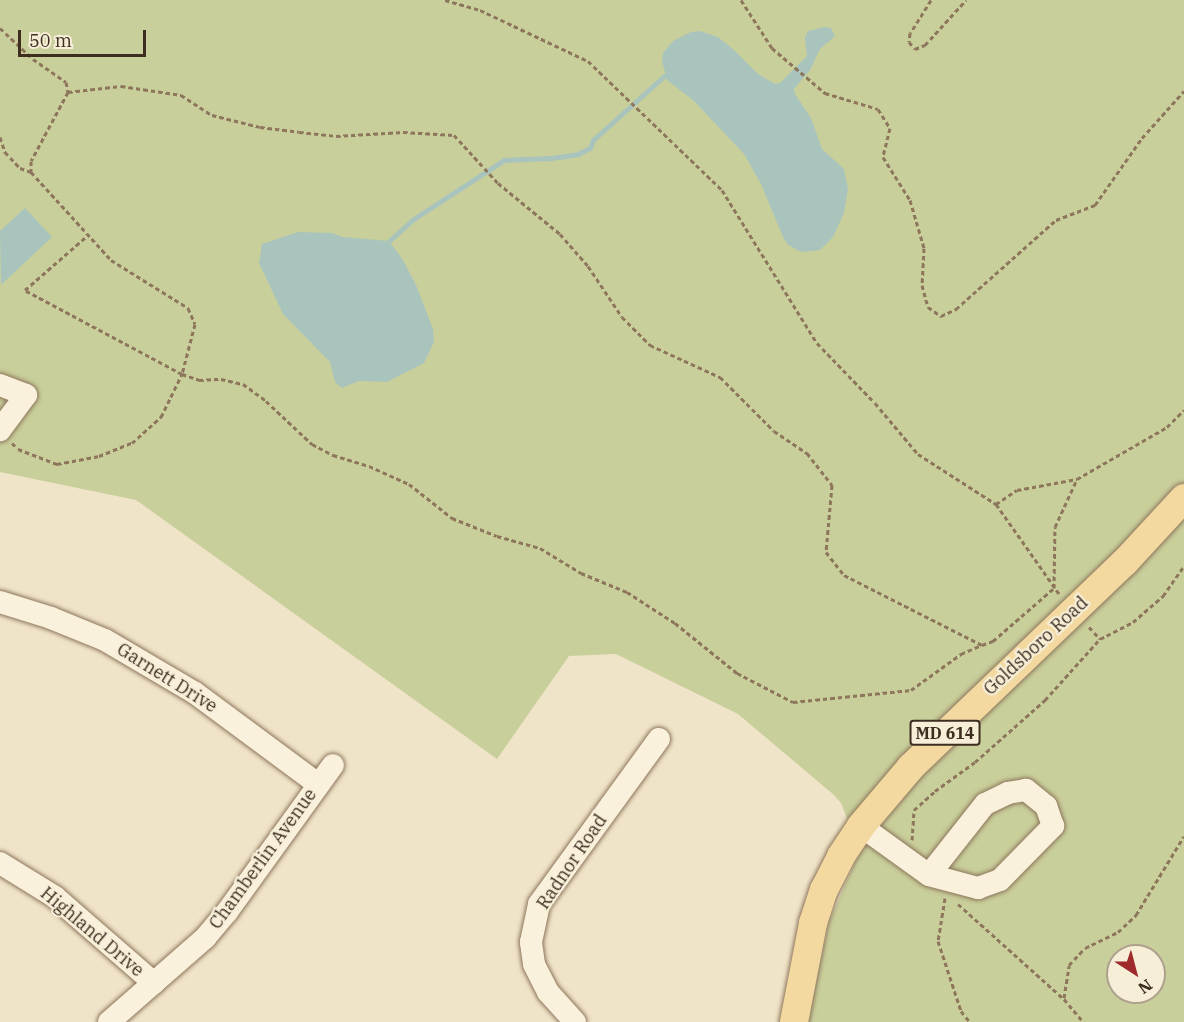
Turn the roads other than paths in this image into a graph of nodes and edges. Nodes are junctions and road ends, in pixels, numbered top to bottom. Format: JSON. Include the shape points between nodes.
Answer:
{"nodes":[{"id":1,"x":0,"y":385,"type":"edge"},
{"id":2,"x":1,"y":431,"type":"edge"},
{"id":3,"x":1184,"y":498,"type":"edge"},
{"id":4,"x":0,"y":602,"type":"edge"},
{"id":5,"x":659,"y":739,"type":"dead end"},
{"id":6,"x":333,"y":765,"type":"dead end"},
{"id":7,"x":318,"y":784,"type":"junction"},
{"id":8,"x":861,"y":826,"type":"junction"},
{"id":9,"x":0,"y":863,"type":"edge"},
{"id":10,"x":929,"y":875,"type":"junction"},
{"id":11,"x":154,"y":983,"type":"junction"},
{"id":12,"x":109,"y":1022,"type":"edge"},
{"id":13,"x":575,"y":1022,"type":"edge"},
{"id":14,"x":794,"y":1022,"type":"edge"}],
"edges":[{"from":1,"to":2,"type":"street","via":[[26,395]]},
{"from":3,"to":8,"type":"main road","name":"Goldsboro Road","number":"MD 614","via":[[1125,562],[938,740]]},
{"from":4,"to":7,"type":"street","name":"Garnett Drive","via":[[105,640],[195,693]]},
{"from":5,"to":13,"type":"street","name":"Radnor Road","via":[[539,904],[531,942],[534,964],[548,992]]},
{"from":6,"to":7,"type":"street","name":"Chamberlin Avenue"},
{"from":7,"to":11,"type":"street","name":"Chamberlin Avenue","via":[[227,912]]},
{"from":8,"to":10,"type":"street"},
{"from":8,"to":14,"type":"main road","name":"Goldsboro Road","number":"MD 614","via":[[824,890],[813,923]]},
{"from":9,"to":11,"type":"street","name":"Highland Drive","via":[[56,897]]},
{"from":10,"to":10,"type":"street","via":[[978,888],[1000,880],[1053,826],[1046,806],[1026,790],[985,804]]},
{"from":11,"to":12,"type":"street","name":"Chamberlin Avenue"}]}
